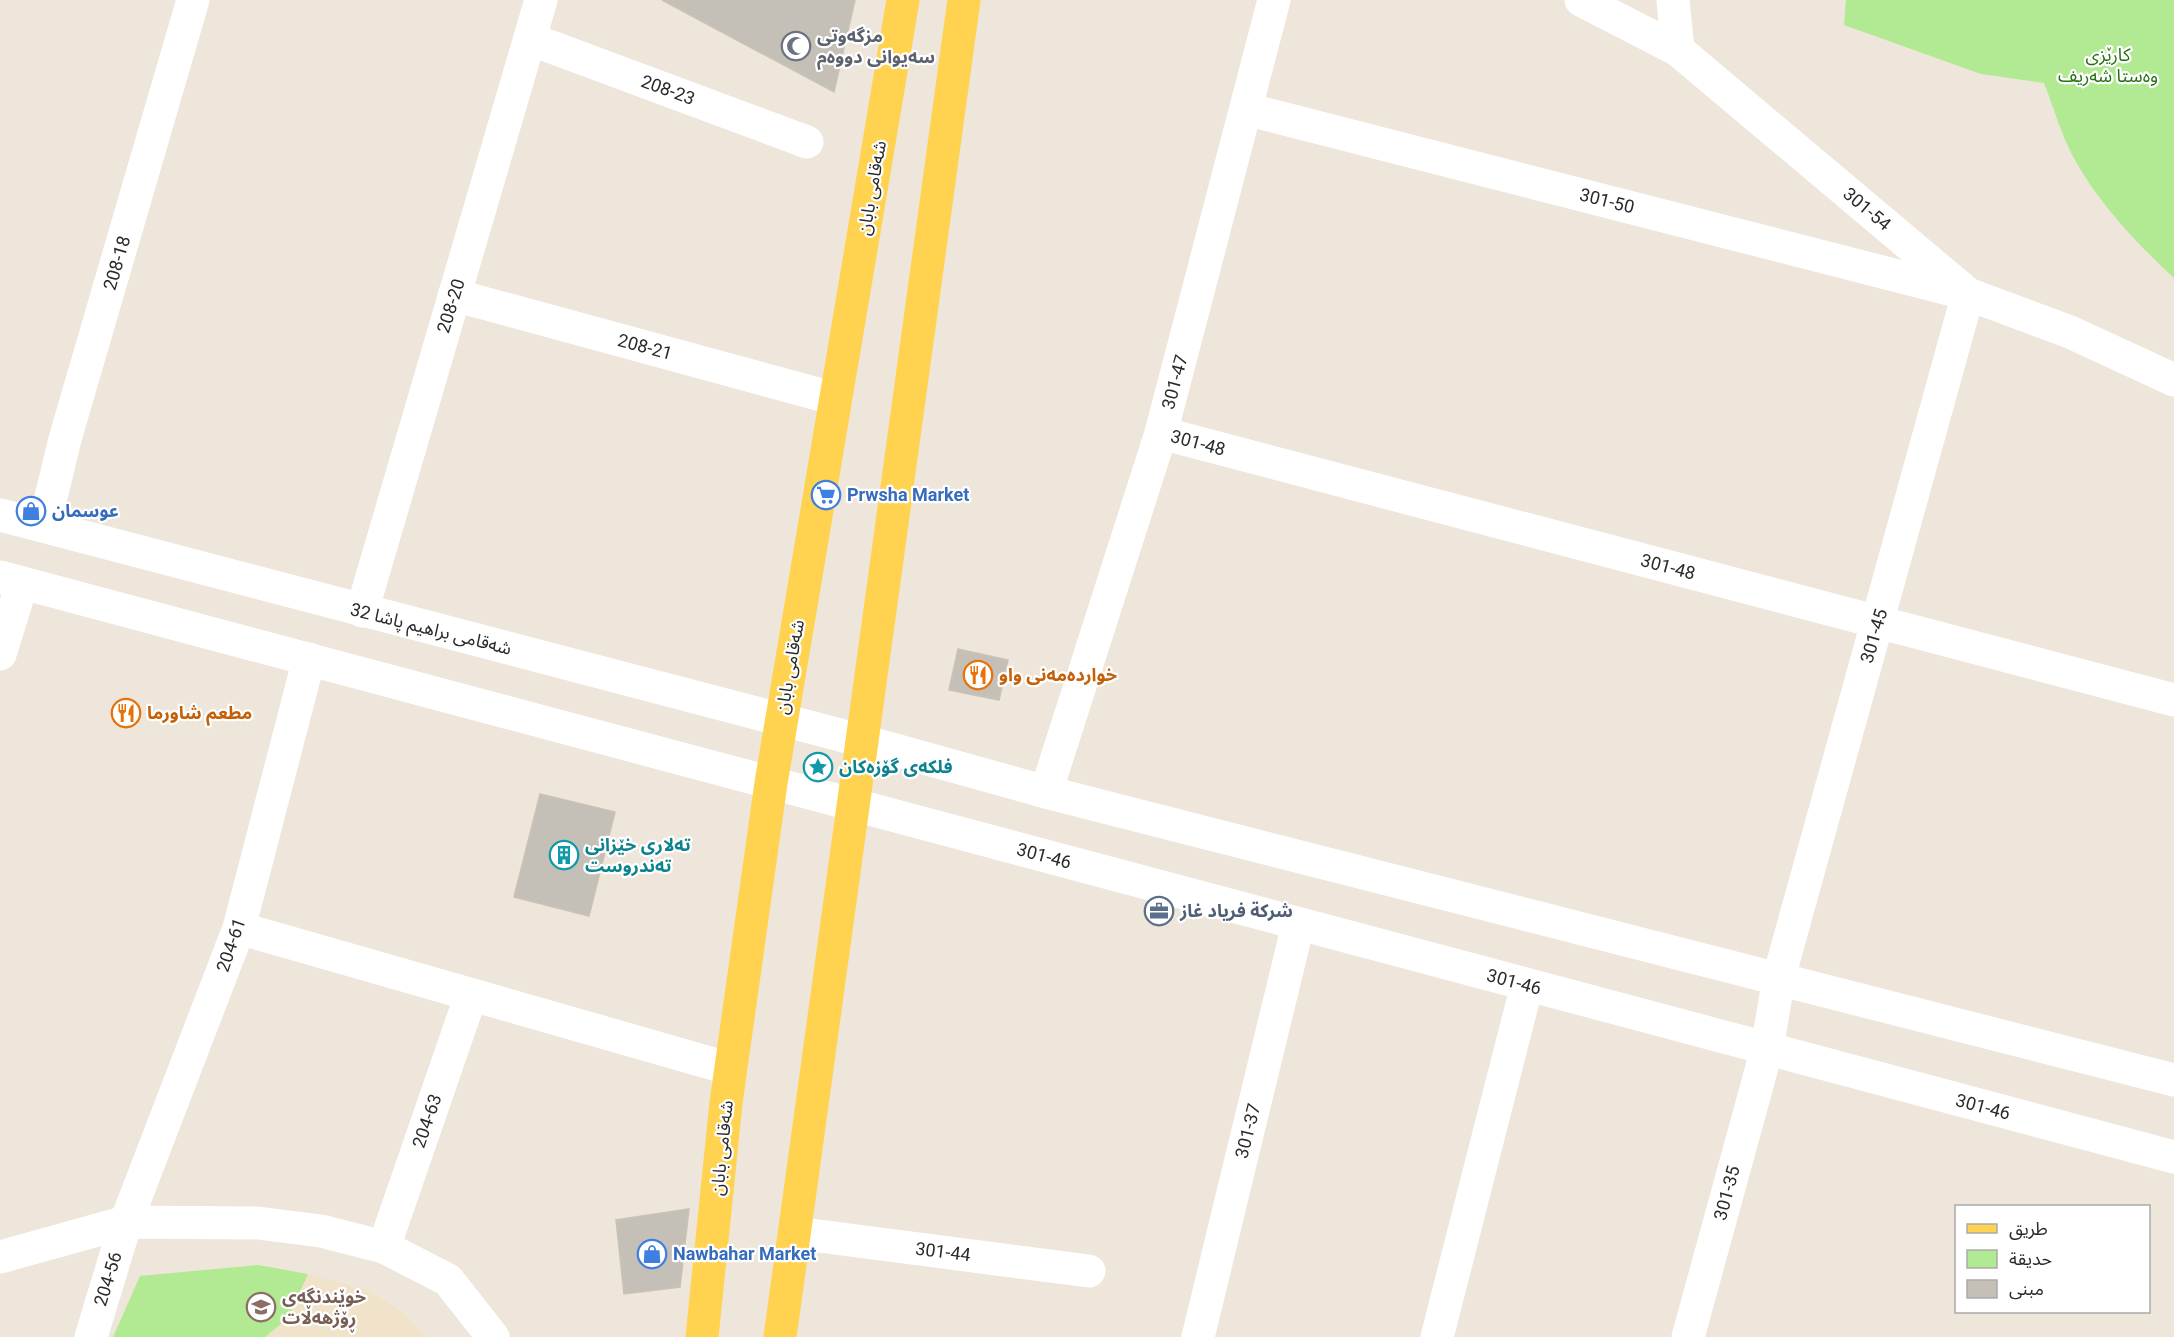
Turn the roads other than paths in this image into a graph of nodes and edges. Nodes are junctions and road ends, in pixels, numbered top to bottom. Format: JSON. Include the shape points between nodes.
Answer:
{"nodes":[{"id":1,"x":194,"y":0,"type":"edge"},
{"id":2,"x":541,"y":0,"type":"edge"},
{"id":3,"x":903,"y":0,"type":"edge"},
{"id":4,"x":964,"y":0,"type":"edge"},
{"id":5,"x":1274,"y":0,"type":"edge"},
{"id":6,"x":1581,"y":0,"type":"edge"},
{"id":7,"x":1673,"y":0,"type":"edge"},
{"id":8,"x":530,"y":39,"type":"junction"},
{"id":9,"x":1678,"y":50,"type":"junction"},
{"id":10,"x":1246,"y":109,"type":"junction"},
{"id":11,"x":807,"y":142,"type":"dead end"},
{"id":12,"x":1968,"y":294,"type":"junction"},
{"id":13,"x":454,"y":295,"type":"junction"},
{"id":14,"x":2174,"y":380,"type":"edge"},
{"id":15,"x":836,"y":399,"type":"junction"},
{"id":16,"x":1161,"y":433,"type":"junction"},
{"id":17,"x":0,"y":515,"type":"edge"},
{"id":18,"x":44,"y":526,"type":"junction"},
{"id":19,"x":11,"y":580,"type":"edge"},
{"id":20,"x":362,"y":611,"type":"junction"},
{"id":21,"x":1877,"y":622,"type":"junction"},
{"id":22,"x":0,"y":654,"type":"edge"},
{"id":23,"x":309,"y":660,"type":"junction"},
{"id":24,"x":2174,"y":700,"type":"edge"},
{"id":25,"x":781,"y":719,"type":"junction"},
{"id":26,"x":863,"y":741,"type":"junction"},
{"id":27,"x":771,"y":783,"type":"junction"},
{"id":28,"x":1046,"y":792,"type":"junction"},
{"id":29,"x":853,"y":805,"type":"junction"},
{"id":30,"x":1298,"y":925,"type":"junction"},
{"id":31,"x":238,"y":928,"type":"junction"},
{"id":32,"x":1779,"y":978,"type":"junction"},
{"id":33,"x":1527,"y":985,"type":"junction"},
{"id":34,"x":471,"y":994,"type":"junction"},
{"id":35,"x":1767,"y":1049,"type":"junction"},
{"id":36,"x":731,"y":1069,"type":"junction"},
{"id":37,"x":2174,"y":1080,"type":"edge"},
{"id":38,"x":2174,"y":1157,"type":"edge"},
{"id":39,"x":126,"y":1222,"type":"junction"},
{"id":40,"x":796,"y":1233,"type":"junction"},
{"id":41,"x":384,"y":1247,"type":"junction"},
{"id":42,"x":0,"y":1257,"type":"edge"},
{"id":43,"x":1089,"y":1271,"type":"dead end"},
{"id":44,"x":91,"y":1337,"type":"edge"},
{"id":45,"x":493,"y":1337,"type":"edge"},
{"id":46,"x":702,"y":1337,"type":"edge"},
{"id":47,"x":780,"y":1337,"type":"edge"},
{"id":48,"x":1198,"y":1337,"type":"edge"},
{"id":49,"x":1437,"y":1337,"type":"edge"},
{"id":50,"x":1688,"y":1337,"type":"edge"}],
"edges":[{"from":1,"to":18,"type":"street","name":"208-18","via":[[65,440]]},
{"from":2,"to":8,"type":"street","name":"208-20"},
{"from":3,"to":15,"type":"main road","name":"شەقامی بابان"},
{"from":4,"to":26,"type":"main road"},
{"from":5,"to":10,"type":"street","name":"301-47"},
{"from":6,"to":9,"type":"street","name":"301-54"},
{"from":7,"to":9,"type":"street"},
{"from":8,"to":11,"type":"street","name":"208-23"},
{"from":8,"to":13,"type":"street","name":"208-20"},
{"from":9,"to":12,"type":"street","name":"301-54"},
{"from":10,"to":12,"type":"street","name":"301-50"},
{"from":10,"to":16,"type":"street","name":"301-47"},
{"from":12,"to":14,"type":"street","name":"301-54","via":[[2070,332]]},
{"from":12,"to":21,"type":"street","name":"301-45"},
{"from":13,"to":15,"type":"street","name":"208-21"},
{"from":13,"to":20,"type":"street","name":"208-20"},
{"from":15,"to":25,"type":"main road","name":"شەقامی بابان"},
{"from":16,"to":21,"type":"street","name":"301-48"},
{"from":16,"to":28,"type":"street","name":"301-47"},
{"from":17,"to":18,"type":"street","name":"شەقامی براهیم پاشا 32"},
{"from":18,"to":20,"type":"street","name":"شەقامی براهیم پاشا 32"},
{"from":19,"to":22,"type":"street"},
{"from":19,"to":23,"type":"street"},
{"from":20,"to":25,"type":"street","name":"شەقامی براهیم پاشا 32"},
{"from":21,"to":24,"type":"street","name":"301-48"},
{"from":21,"to":32,"type":"street","name":"301-45"},
{"from":23,"to":27,"type":"street"},
{"from":23,"to":31,"type":"street","name":"204-61"},
{"from":25,"to":26,"type":"street","name":"شەقامی براهیم پاشا 32"},
{"from":25,"to":27,"type":"main road","name":"شەقامی بابان"},
{"from":26,"to":28,"type":"street"},
{"from":26,"to":29,"type":"main road"},
{"from":27,"to":29,"type":"street"},
{"from":27,"to":36,"type":"main road","name":"شەقامی بابان"},
{"from":28,"to":32,"type":"street"},
{"from":29,"to":30,"type":"street","name":"301-46"},
{"from":29,"to":40,"type":"main road"},
{"from":30,"to":33,"type":"street","name":"301-46"},
{"from":30,"to":48,"type":"street","name":"301-37"},
{"from":31,"to":34,"type":"street"},
{"from":31,"to":39,"type":"street","name":"204-61"},
{"from":32,"to":35,"type":"street","name":"301-45"},
{"from":32,"to":37,"type":"street"},
{"from":33,"to":35,"type":"street","name":"301-46"},
{"from":33,"to":49,"type":"street"},
{"from":34,"to":36,"type":"street"},
{"from":34,"to":41,"type":"street","name":"204-63"},
{"from":35,"to":38,"type":"street","name":"301-46"},
{"from":35,"to":50,"type":"street","name":"301-35"},
{"from":36,"to":46,"type":"main road","name":"شەقامی بابان"},
{"from":39,"to":41,"type":"street","via":[[258,1223],[321,1231]]},
{"from":39,"to":42,"type":"street"},
{"from":39,"to":44,"type":"street","name":"204-56"},
{"from":40,"to":43,"type":"street","name":"301-44"},
{"from":40,"to":47,"type":"main road"},
{"from":41,"to":45,"type":"street","via":[[448,1280]]}]}
